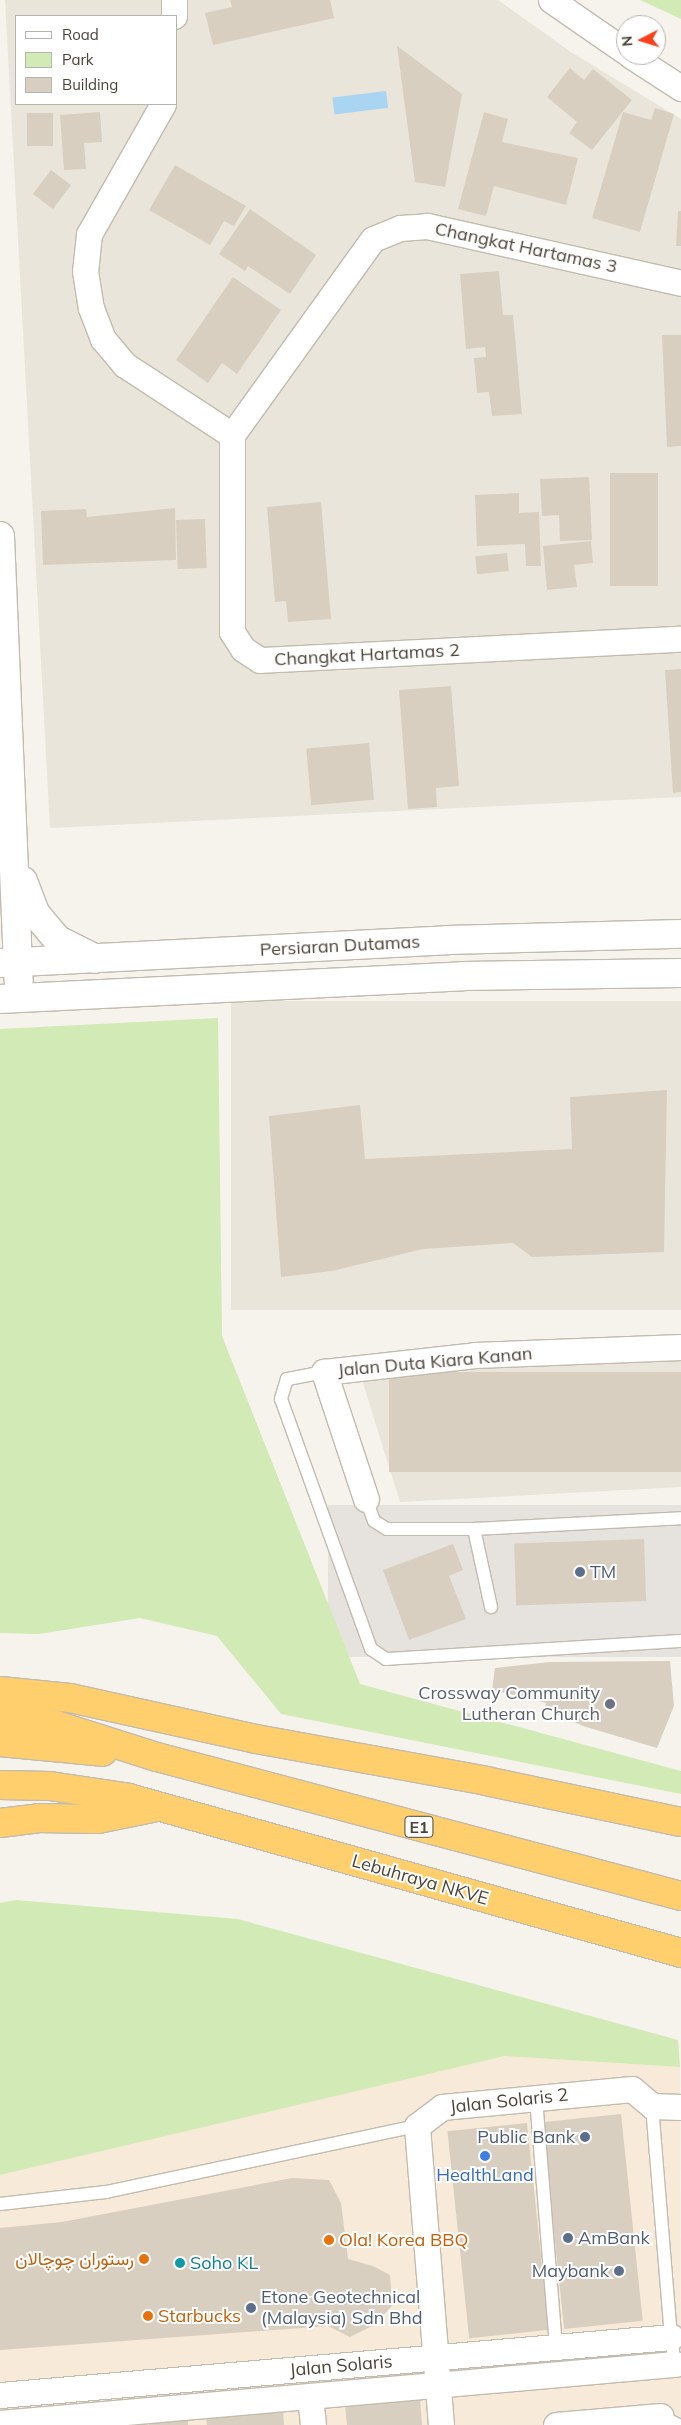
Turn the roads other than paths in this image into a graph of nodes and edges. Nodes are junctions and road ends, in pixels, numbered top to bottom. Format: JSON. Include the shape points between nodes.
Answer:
{"nodes":[{"id":1,"x":174,"y":0,"type":"edge"},
{"id":2,"x":551,"y":0,"type":"edge"},
{"id":3,"x":174,"y":15,"type":"edge"},
{"id":4,"x":616,"y":45,"type":"edge"},
{"id":5,"x":645,"y":65,"type":"edge"},
{"id":6,"x":681,"y":88,"type":"edge"},
{"id":7,"x":162,"y":105,"type":"edge"},
{"id":8,"x":681,"y":283,"type":"edge"},
{"id":9,"x":232,"y":435,"type":"junction"},
{"id":10,"x":0,"y":536,"type":"edge"},
{"id":11,"x":681,"y":639,"type":"edge"},
{"id":12,"x":14,"y":856,"type":"junction"},
{"id":13,"x":681,"y":934,"type":"edge"},
{"id":14,"x":97,"y":959,"type":"junction"},
{"id":15,"x":9,"y":963,"type":"edge"},
{"id":16,"x":681,"y":973,"type":"edge"},
{"id":17,"x":10,"y":998,"type":"edge"},
{"id":18,"x":681,"y":1347,"type":"edge"},
{"id":19,"x":324,"y":1372,"type":"junction"},
{"id":20,"x":366,"y":1499,"type":"joint"},
{"id":21,"x":681,"y":1518,"type":"edge"},
{"id":22,"x":474,"y":1529,"type":"junction"},
{"id":23,"x":491,"y":1607,"type":"dead end"},
{"id":24,"x":681,"y":1641,"type":"edge"},
{"id":25,"x":0,"y":1691,"type":"edge"},
{"id":26,"x":0,"y":1715,"type":"edge"},
{"id":27,"x":0,"y":1742,"type":"edge"},
{"id":28,"x":157,"y":1757,"type":"junction"},
{"id":29,"x":0,"y":1785,"type":"edge"},
{"id":30,"x":159,"y":1806,"type":"junction"},
{"id":31,"x":681,"y":1822,"type":"edge"},
{"id":32,"x":0,"y":1823,"type":"edge"},
{"id":33,"x":681,"y":1896,"type":"edge"},
{"id":34,"x":681,"y":1953,"type":"edge"},
{"id":35,"x":536,"y":2098,"type":"junction"},
{"id":36,"x":652,"y":2106,"type":"junction"},
{"id":37,"x":681,"y":2108,"type":"edge"},
{"id":38,"x":417,"y":2126,"type":"junction"},
{"id":39,"x":0,"y":2204,"type":"edge"},
{"id":40,"x":676,"y":2336,"type":"edge"},
{"id":41,"x":556,"y":2347,"type":"junction"},
{"id":42,"x":435,"y":2357,"type":"junction"},
{"id":43,"x":678,"y":2364,"type":"edge"},
{"id":44,"x":437,"y":2385,"type":"junction"},
{"id":45,"x":0,"y":2395,"type":"edge"},
{"id":46,"x":310,"y":2396,"type":"junction"},
{"id":47,"x":670,"y":2420,"type":"edge"},
{"id":48,"x":74,"y":2421,"type":"edge"},
{"id":49,"x":0,"y":2423,"type":"edge"},
{"id":50,"x":313,"y":2425,"type":"edge"},
{"id":51,"x":440,"y":2425,"type":"edge"},
{"id":52,"x":556,"y":2425,"type":"edge"}],
"edges":[{"from":1,"to":3,"type":"street"},
{"from":2,"to":4,"type":"street"},
{"from":5,"to":6,"type":"street"},
{"from":7,"to":9,"type":"street","via":[[89,234],[85,271],[91,308],[103,339],[125,365]]},
{"from":8,"to":9,"type":"street","name":"Changkat Hartamas 3","via":[[427,226],[400,228],[373,239]]},
{"from":9,"to":11,"type":"street","name":"Changkat Hartamas 2","via":[[232,632],[243,649],[260,660]]},
{"from":10,"to":12,"type":"street"},
{"from":12,"to":14,"type":"street","via":[[35,913],[58,940]]},
{"from":12,"to":15,"type":"street"},
{"from":13,"to":14,"type":"street","name":"Persiaran Dutamas","via":[[447,940]]},
{"from":14,"to":15,"type":"street","name":"Persiaran Dutamas"},
{"from":15,"to":17,"type":"street"},
{"from":16,"to":17,"type":"street","name":"Persiaran Dutamas","via":[[463,976]]},
{"from":18,"to":19,"type":"street","name":"Jalan Duta Kiara Kanan","via":[[475,1355]]},
{"from":19,"to":20,"type":"street","name":"Jalan Duta Kiara Kanan"},
{"from":19,"to":24,"type":"lane","via":[[287,1379],[281,1399],[372,1649],[386,1659]]},
{"from":20,"to":22,"type":"lane","via":[[374,1521],[387,1529]]},
{"from":21,"to":22,"type":"lane"},
{"from":22,"to":23,"type":"lane"},
{"from":25,"to":31,"type":"highway","via":[[70,1698],[256,1739],[486,1781]]},
{"from":26,"to":28,"type":"highway","number":"E1","via":[[56,1725]]},
{"from":27,"to":28,"type":"highway"},
{"from":28,"to":33,"type":"highway","number":"E1"},
{"from":29,"to":30,"type":"highway","name":"Lebuhraya NKVE","via":[[50,1786]]},
{"from":30,"to":32,"type":"highway","via":[[98,1819],[38,1818]]},
{"from":30,"to":34,"type":"highway","name":"Lebuhraya NKVE"},
{"from":35,"to":36,"type":"street","name":"Jalan Solaris 2","via":[[632,2089]]},
{"from":35,"to":38,"type":"street","name":"Jalan Solaris 2","via":[[442,2107]]},
{"from":35,"to":41,"type":"lane"},
{"from":36,"to":37,"type":"street"},
{"from":36,"to":40,"type":"lane"},
{"from":38,"to":39,"type":"lane","via":[[106,2192]]},
{"from":38,"to":42,"type":"street"},
{"from":40,"to":41,"type":"street","name":"Jalan Solaris"},
{"from":40,"to":43,"type":"lane"},
{"from":41,"to":42,"type":"street","name":"Jalan Solaris"},
{"from":42,"to":44,"type":"street"},
{"from":42,"to":45,"type":"street","name":"Jalan Solaris"},
{"from":43,"to":44,"type":"street","name":"Jalan Solaris"},
{"from":44,"to":46,"type":"street","name":"Jalan Solaris"},
{"from":44,"to":51,"type":"street"},
{"from":46,"to":48,"type":"street","name":"Jalan Solaris"},
{"from":46,"to":50,"type":"street"},
{"from":47,"to":52,"type":"street"},
{"from":48,"to":49,"type":"street","name":"Jalan Solaris"}]}
